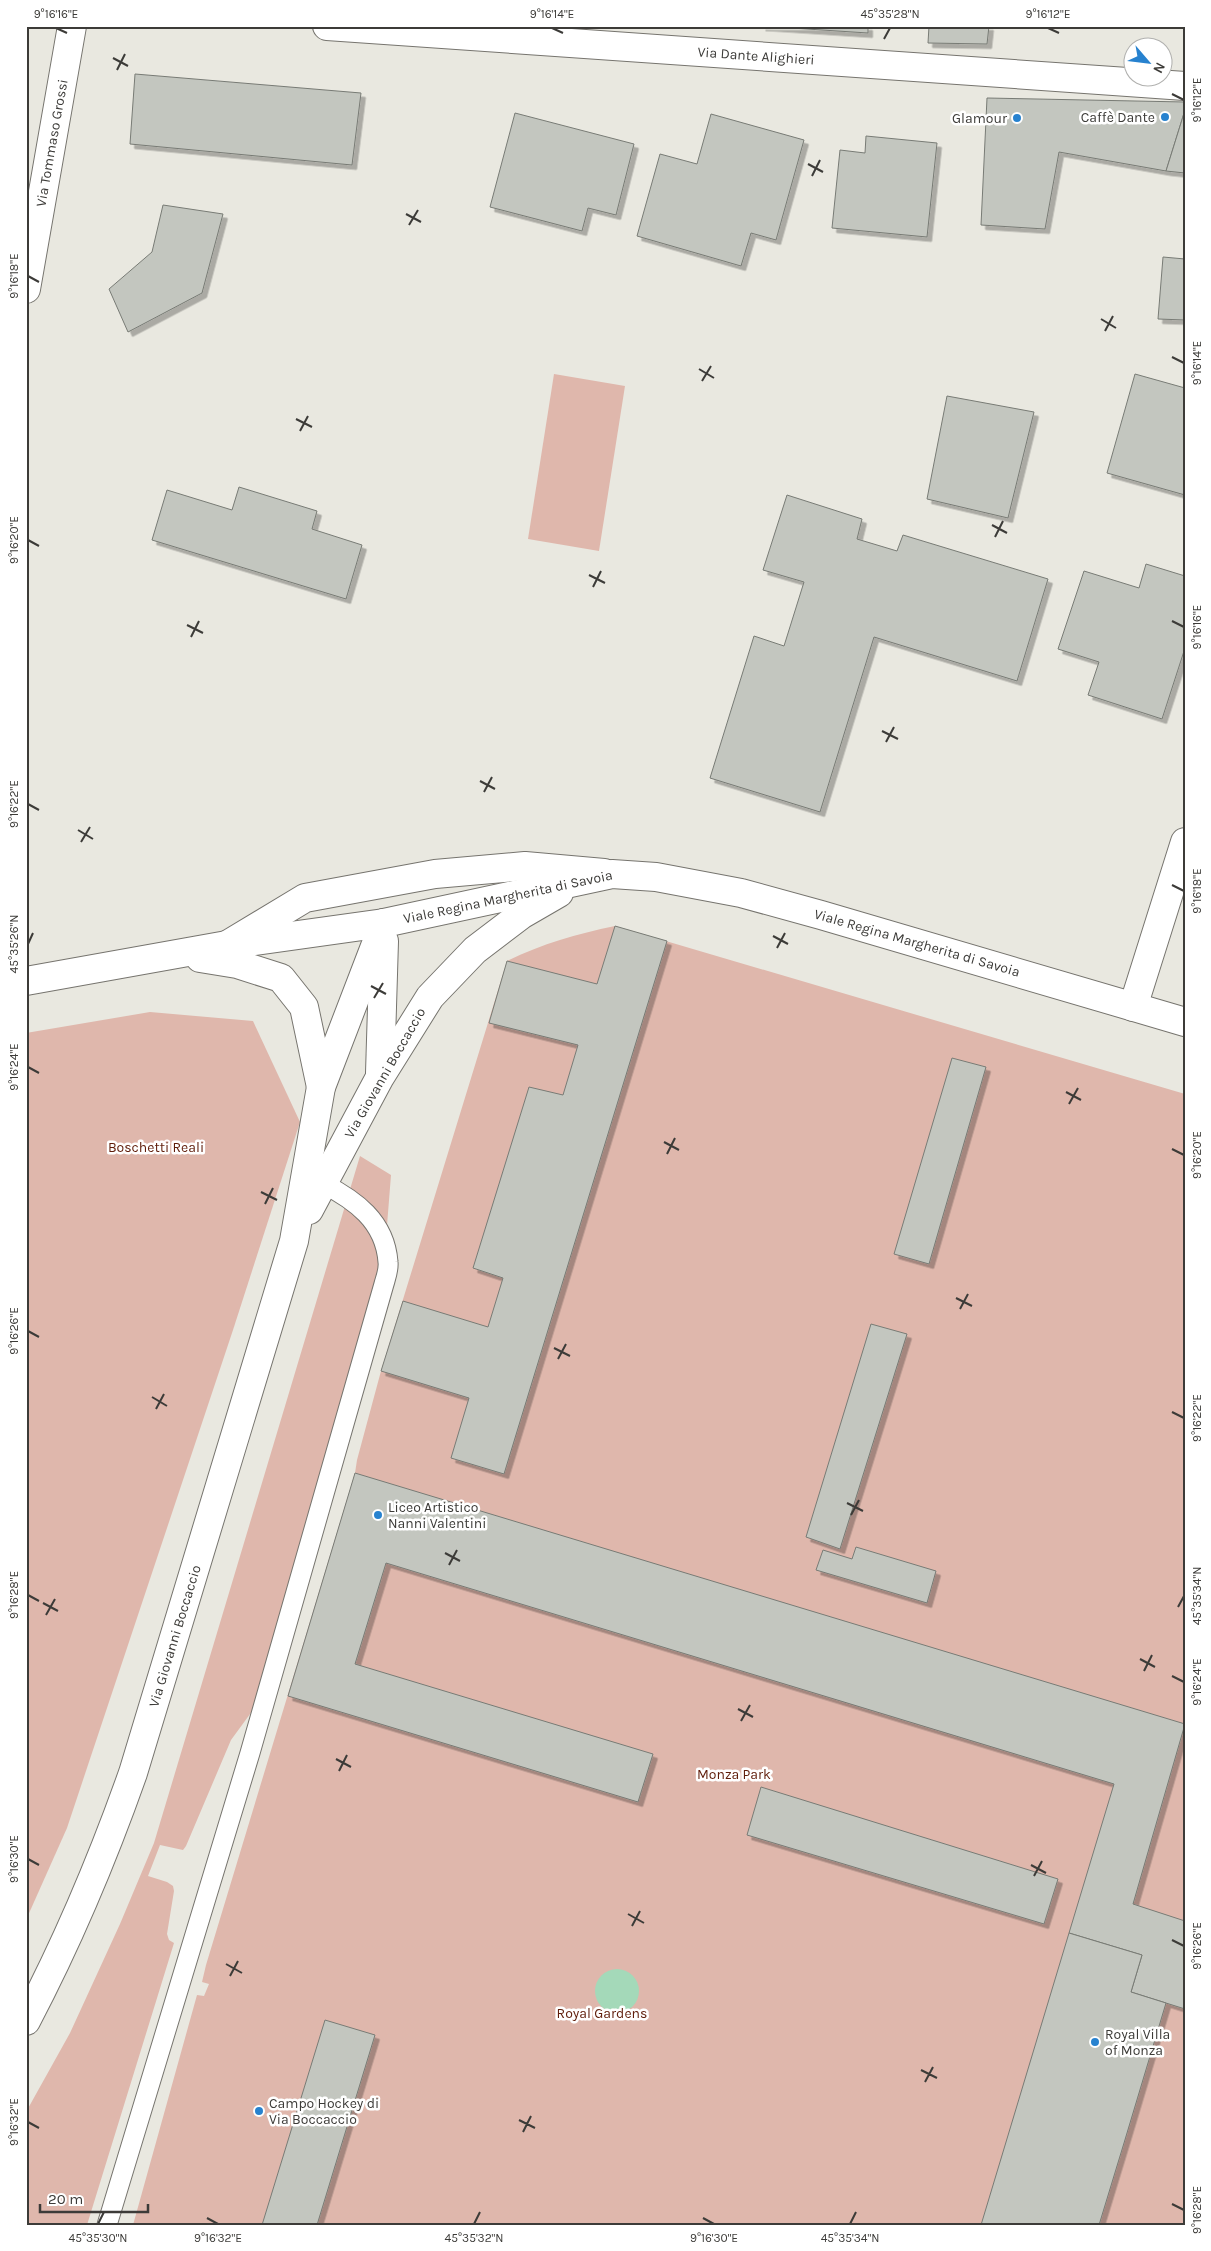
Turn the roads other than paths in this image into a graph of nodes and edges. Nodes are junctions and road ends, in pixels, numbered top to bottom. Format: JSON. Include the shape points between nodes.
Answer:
{"nodes":[{"id":1,"x":72,"y":26,"type":"edge"},
{"id":2,"x":327,"y":26,"type":"edge"},
{"id":3,"x":1185,"y":86,"type":"edge"},
{"id":4,"x":26,"y":289,"type":"edge"},
{"id":5,"x":1185,"y":842,"type":"edge"},
{"id":6,"x":612,"y":874,"type":"junction"},
{"id":7,"x":384,"y":923,"type":"junction"},
{"id":8,"x":227,"y":946,"type":"junction"},
{"id":9,"x":173,"y":955,"type":"junction"},
{"id":10,"x":26,"y":981,"type":"edge"},
{"id":11,"x":1133,"y":1007,"type":"junction"},
{"id":12,"x":1185,"y":1022,"type":"edge"},
{"id":13,"x":380,"y":1077,"type":"junction"},
{"id":14,"x":321,"y":1087,"type":"junction"},
{"id":15,"x":322,"y":1183,"type":"junction"},
{"id":16,"x":294,"y":1241,"type":"junction"},
{"id":17,"x":26,"y":2021,"type":"edge"},
{"id":18,"x":107,"y":2225,"type":"edge"}],
"edges":[{"from":1,"to":4,"type":"main road","name":"Via Tommaso Grossi"},
{"from":2,"to":3,"type":"main road","name":"Via Dante Alighieri"},
{"from":5,"to":11,"type":"main road"},
{"from":6,"to":7,"type":"main road","name":"Viale Regina Margherita di Savoia"},
{"from":6,"to":8,"type":"main road","via":[[525,866],[434,874],[305,898]]},
{"from":6,"to":11,"type":"main road","name":"Viale Regina Margherita di Savoia","via":[[656,877],[741,893]]},
{"from":6,"to":13,"type":"main road","name":"Via Giovanni Boccaccio","via":[[552,895],[475,950],[430,997]]},
{"from":7,"to":8,"type":"main road","name":"Viale Regina Margherita di Savoia"},
{"from":7,"to":13,"type":"main road"},
{"from":7,"to":14,"type":"main road","name":"Via Giovanni Boccaccio"},
{"from":8,"to":9,"type":"main road","name":"Viale Regina Margherita di Savoia"},
{"from":9,"to":10,"type":"main road","name":"Viale Regina Margherita di Savoia"},
{"from":9,"to":14,"type":"main road","name":"Via Giovanni Boccaccio","via":[[237,964],[281,978],[304,1007]]},
{"from":11,"to":12,"type":"main road","name":"Viale Regina Margherita di Savoia"},
{"from":13,"to":15,"type":"main road","name":"Via Giovanni Boccaccio"},
{"from":14,"to":16,"type":"main road","name":"Via Giovanni Boccaccio"},
{"from":15,"to":16,"type":"main road","name":"Via Giovanni Boccaccio"},
{"from":15,"to":18,"type":"lane","via":[[342,1193],[374,1220],[382,1235],[388,1262],[384,1284],[250,1753]]},
{"from":16,"to":17,"type":"main road","name":"Via Giovanni Boccaccio","via":[[134,1773],[107,1846]]}]}
